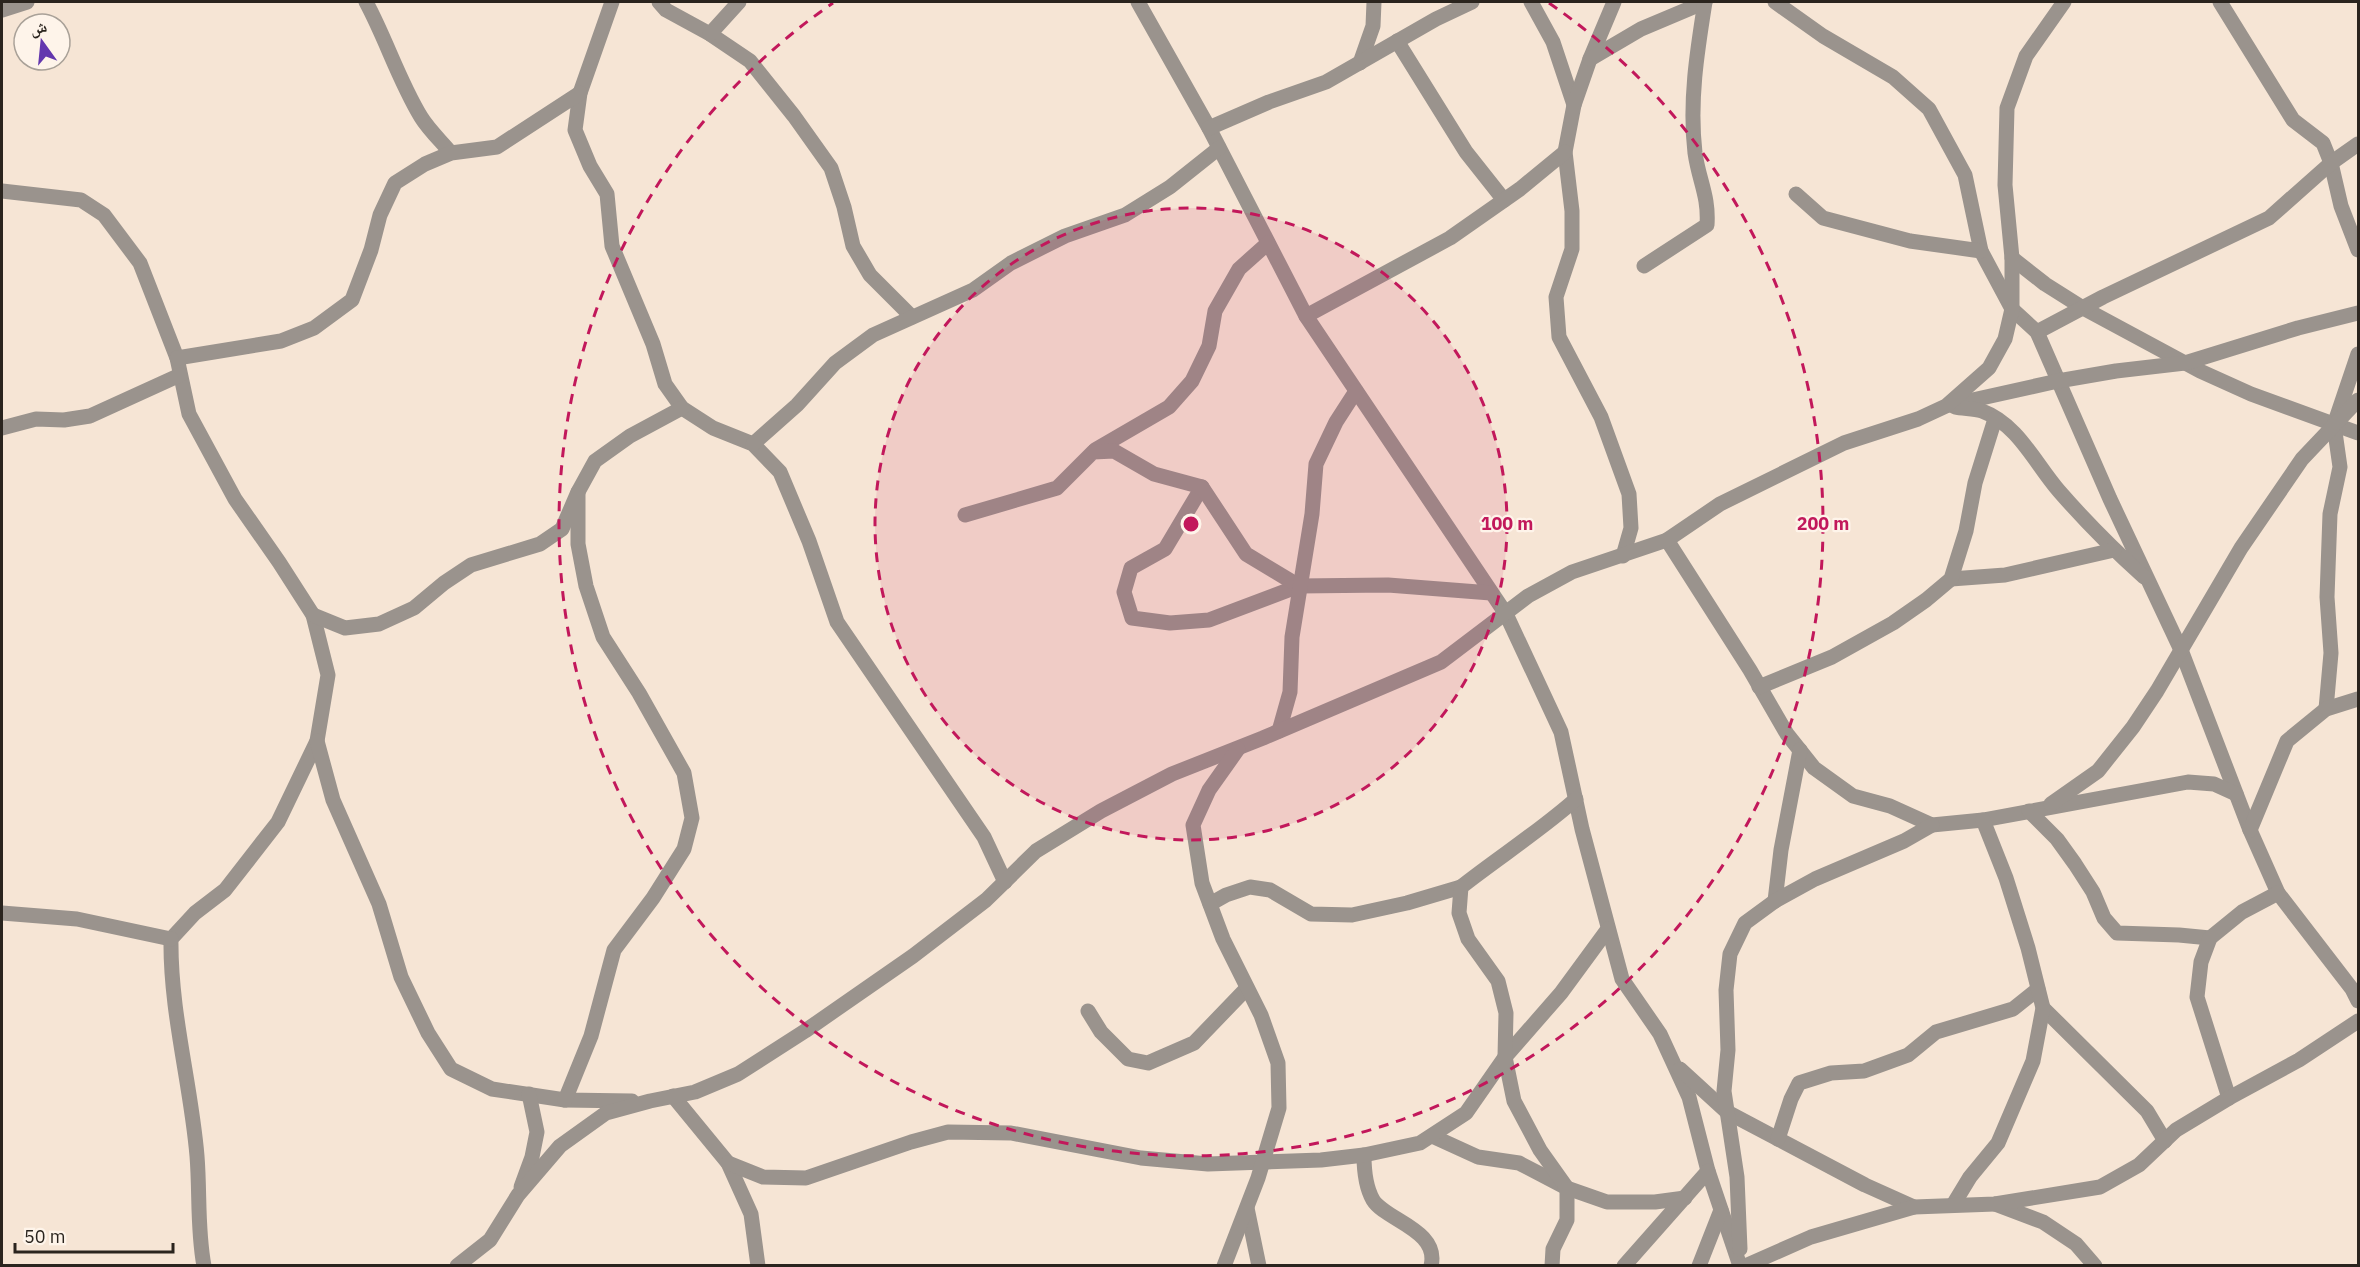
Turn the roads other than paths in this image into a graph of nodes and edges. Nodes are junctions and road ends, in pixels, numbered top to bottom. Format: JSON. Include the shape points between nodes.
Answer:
{"nodes":[{"id":1,"x":27,"y":2,"type":"edge"},
{"id":2,"x":366,"y":2,"type":"edge"},
{"id":3,"x":612,"y":2,"type":"edge"},
{"id":4,"x":659,"y":2,"type":"edge"},
{"id":5,"x":739,"y":2,"type":"edge"},
{"id":6,"x":1138,"y":2,"type":"edge"},
{"id":7,"x":1374,"y":2,"type":"edge"},
{"id":8,"x":1472,"y":2,"type":"edge"},
{"id":9,"x":1531,"y":2,"type":"edge"},
{"id":10,"x":1614,"y":2,"type":"edge"},
{"id":11,"x":1705,"y":2,"type":"edge"},
{"id":12,"x":1774,"y":2,"type":"edge"},
{"id":13,"x":2064,"y":2,"type":"edge"},
{"id":14,"x":2220,"y":2,"type":"edge"},
{"id":15,"x":2,"y":10,"type":"edge"},
{"id":16,"x":711,"y":34,"type":"junction"},
{"id":17,"x":1398,"y":41,"type":"junction"},
{"id":18,"x":1590,"y":59,"type":"junction"},
{"id":19,"x":1360,"y":63,"type":"junction"},
{"id":20,"x":580,"y":93,"type":"junction"},
{"id":21,"x":1574,"y":105,"type":"junction"},
{"id":22,"x":1209,"y":128,"type":"junction"},
{"id":23,"x":2358,"y":144,"type":"edge"},
{"id":24,"x":1219,"y":148,"type":"junction"},
{"id":25,"x":1565,"y":152,"type":"junction"},
{"id":26,"x":451,"y":153,"type":"junction"},
{"id":27,"x":2331,"y":163,"type":"junction"},
{"id":28,"x":2,"y":191,"type":"edge"},
{"id":29,"x":1796,"y":194,"type":"dead end"},
{"id":30,"x":1504,"y":200,"type":"junction"},
{"id":31,"x":1268,"y":243,"type":"junction"},
{"id":32,"x":2358,"y":250,"type":"edge"},
{"id":33,"x":1981,"y":251,"type":"junction"},
{"id":34,"x":2012,"y":258,"type":"junction"},
{"id":35,"x":1644,"y":266,"type":"dead end"},
{"id":36,"x":2083,"y":308,"type":"junction"},
{"id":37,"x":2012,"y":309,"type":"junction"},
{"id":38,"x":2358,"y":313,"type":"edge"},
{"id":39,"x":1306,"y":316,"type":"junction"},
{"id":40,"x":912,"y":317,"type":"junction"},
{"id":41,"x":2037,"y":332,"type":"junction"},
{"id":42,"x":2358,"y":354,"type":"edge"},
{"id":43,"x":177,"y":358,"type":"junction"},
{"id":44,"x":2185,"y":363,"type":"junction"},
{"id":45,"x":180,"y":375,"type":"junction"},
{"id":46,"x":2058,"y":381,"type":"junction"},
{"id":47,"x":1356,"y":391,"type":"junction"},
{"id":48,"x":2358,"y":400,"type":"edge"},
{"id":49,"x":1946,"y":406,"type":"junction"},
{"id":50,"x":682,"y":408,"type":"junction"},
{"id":51,"x":1995,"y":419,"type":"junction"},
{"id":52,"x":2334,"y":425,"type":"junction"},
{"id":53,"x":2,"y":428,"type":"edge"},
{"id":54,"x":2358,"y":433,"type":"edge"},
{"id":55,"x":753,"y":444,"type":"junction"},
{"id":56,"x":1093,"y":452,"type":"junction"},
{"id":57,"x":1202,"y":487,"type":"junction"},
{"id":58,"x":578,"y":492,"type":"junction"},
{"id":59,"x":965,"y":515,"type":"dead end"},
{"id":60,"x":1668,"y":540,"type":"junction"},
{"id":61,"x":2114,"y":550,"type":"junction"},
{"id":62,"x":1623,"y":555,"type":"junction"},
{"id":63,"x":1951,"y":579,"type":"junction"},
{"id":64,"x":2149,"y":582,"type":"junction"},
{"id":65,"x":1299,"y":585,"type":"junction"},
{"id":66,"x":1491,"y":593,"type":"junction"},
{"id":67,"x":1506,"y":614,"type":"junction"},
{"id":68,"x":313,"y":615,"type":"junction"},
{"id":69,"x":2181,"y":650,"type":"junction"},
{"id":70,"x":1760,"y":687,"type":"junction"},
{"id":71,"x":2358,"y":699,"type":"edge"},
{"id":72,"x":2326,"y":709,"type":"junction"},
{"id":73,"x":1279,"y":731,"type":"junction"},
{"id":74,"x":317,"y":741,"type":"junction"},
{"id":75,"x":1238,"y":749,"type":"junction"},
{"id":76,"x":1800,"y":750,"type":"junction"},
{"id":77,"x":2236,"y":794,"type":"junction"},
{"id":78,"x":1576,"y":799,"type":"junction"},
{"id":79,"x":2046,"y":807,"type":"junction"},
{"id":80,"x":2029,"y":811,"type":"junction"},
{"id":81,"x":1983,"y":819,"type":"junction"},
{"id":82,"x":1932,"y":825,"type":"junction"},
{"id":83,"x":2250,"y":830,"type":"junction"},
{"id":84,"x":1005,"y":882,"type":"junction"},
{"id":85,"x":1461,"y":887,"type":"junction"},
{"id":86,"x":2278,"y":893,"type":"junction"},
{"id":87,"x":1775,"y":901,"type":"junction"},
{"id":88,"x":1210,"y":904,"type":"junction"},
{"id":89,"x":2,"y":913,"type":"edge"},
{"id":90,"x":1608,"y":929,"type":"junction"},
{"id":91,"x":171,"y":939,"type":"junction"},
{"id":92,"x":2210,"y":939,"type":"junction"},
{"id":93,"x":1247,"y":988,"type":"junction"},
{"id":94,"x":2038,"y":989,"type":"junction"},
{"id":95,"x":2356,"y":992,"type":"edge"},
{"id":96,"x":2043,"y":1008,"type":"junction"},
{"id":97,"x":1088,"y":1011,"type":"dead end"},
{"id":98,"x":2358,"y":1021,"type":"edge"},
{"id":99,"x":1505,"y":1057,"type":"junction"},
{"id":100,"x":1673,"y":1063,"type":"junction"},
{"id":101,"x":529,"y":1094,"type":"junction"},
{"id":102,"x":673,"y":1096,"type":"junction"},
{"id":103,"x":2229,"y":1098,"type":"junction"},
{"id":104,"x":565,"y":1100,"type":"junction"},
{"id":105,"x":650,"y":1101,"type":"junction"},
{"id":106,"x":1727,"y":1112,"type":"junction"},
{"id":107,"x":1432,"y":1136,"type":"junction"},
{"id":108,"x":1778,"y":1139,"type":"junction"},
{"id":109,"x":2165,"y":1141,"type":"junction"},
{"id":110,"x":1364,"y":1155,"type":"junction"},
{"id":111,"x":728,"y":1163,"type":"junction"},
{"id":112,"x":1263,"y":1163,"type":"junction"},
{"id":113,"x":1708,"y":1172,"type":"junction"},
{"id":114,"x":1567,"y":1188,"type":"junction"},
{"id":115,"x":518,"y":1195,"type":"junction"},
{"id":116,"x":1685,"y":1197,"type":"junction"},
{"id":117,"x":1995,"y":1204,"type":"junction"},
{"id":118,"x":1953,"y":1205,"type":"junction"},
{"id":119,"x":1914,"y":1207,"type":"junction"},
{"id":120,"x":1247,"y":1208,"type":"junction"},
{"id":121,"x":1721,"y":1210,"type":"junction"},
{"id":122,"x":490,"y":1240,"type":"junction"},
{"id":123,"x":204,"y":1266,"type":"edge"},
{"id":124,"x":457,"y":1266,"type":"edge"},
{"id":125,"x":473,"y":1266,"type":"edge"},
{"id":126,"x":758,"y":1266,"type":"edge"},
{"id":127,"x":1224,"y":1266,"type":"edge"},
{"id":128,"x":1259,"y":1266,"type":"edge"},
{"id":129,"x":1431,"y":1266,"type":"edge"},
{"id":130,"x":1552,"y":1266,"type":"edge"},
{"id":131,"x":1624,"y":1266,"type":"edge"},
{"id":132,"x":1699,"y":1266,"type":"edge"},
{"id":133,"x":1742,"y":1266,"type":"edge"},
{"id":134,"x":2095,"y":1266,"type":"edge"}],
"edges":[{"from":1,"to":15,"type":"street"},
{"from":2,"to":26,"type":"street","via":[[422,118]]},
{"from":3,"to":20,"type":"street"},
{"from":4,"to":16,"type":"street","via":[[666,10]]},
{"from":5,"to":16,"type":"street"},
{"from":6,"to":22,"type":"street"},
{"from":7,"to":19,"type":"street","via":[[1373,26]]},
{"from":8,"to":17,"type":"street"},
{"from":9,"to":21,"type":"street","via":[[1554,42]]},
{"from":10,"to":18,"type":"street"},
{"from":11,"to":18,"type":"street","via":[[1641,29]]},
{"from":11,"to":35,"type":"street","via":[[1693,77],[1695,154],[1708,206],[1707,225]]},
{"from":12,"to":33,"type":"street","via":[[1893,77],[1929,109],[1965,175]]},
{"from":13,"to":34,"type":"street","via":[[2026,56],[2007,108],[2005,185]]},
{"from":14,"to":27,"type":"street","via":[[2293,120],[2323,143]]},
{"from":16,"to":40,"type":"street","via":[[750,61],[831,168],[853,246],[870,275]]},
{"from":17,"to":19,"type":"street"},
{"from":17,"to":30,"type":"street","via":[[1466,152]]},
{"from":18,"to":21,"type":"street"},
{"from":19,"to":22,"type":"street","via":[[1326,82]]},
{"from":20,"to":26,"type":"street","via":[[497,147]]},
{"from":20,"to":50,"type":"street","via":[[575,130],[607,194],[612,246],[653,344],[665,384]]},
{"from":21,"to":25,"type":"street"},
{"from":22,"to":24,"type":"street"},
{"from":23,"to":27,"type":"street"},
{"from":24,"to":31,"type":"street"},
{"from":24,"to":40,"type":"street","via":[[1170,187],[1125,215],[1065,236],[1011,263],[973,290]]},
{"from":25,"to":30,"type":"street"},
{"from":25,"to":62,"type":"street","via":[[1572,249],[1556,297],[1559,338],[1601,417],[1629,494],[1631,528]]},
{"from":26,"to":43,"type":"street","via":[[395,183],[380,215],[352,300],[314,328],[280,341]]},
{"from":27,"to":32,"type":"street","via":[[2341,206]]},
{"from":27,"to":36,"type":"street","via":[[2269,218]]},
{"from":28,"to":43,"type":"street","via":[[81,200],[104,215],[140,263]]},
{"from":29,"to":33,"type":"street","via":[[1823,218],[1910,240]]},
{"from":30,"to":39,"type":"street","via":[[1450,238]]},
{"from":31,"to":39,"type":"street"},
{"from":31,"to":56,"type":"street","via":[[1239,269],[1215,311],[1209,346],[1192,381],[1168,407]]},
{"from":33,"to":37,"type":"street"},
{"from":34,"to":36,"type":"street"},
{"from":34,"to":37,"type":"street"},
{"from":36,"to":41,"type":"street"},
{"from":36,"to":44,"type":"street"},
{"from":37,"to":41,"type":"street"},
{"from":37,"to":49,"type":"street","via":[[2005,339],[1989,368]]},
{"from":38,"to":44,"type":"street"},
{"from":39,"to":47,"type":"street"},
{"from":40,"to":55,"type":"street","via":[[873,335],[835,363],[797,405]]},
{"from":41,"to":46,"type":"street"},
{"from":42,"to":52,"type":"street"},
{"from":43,"to":45,"type":"street"},
{"from":44,"to":46,"type":"street"},
{"from":44,"to":52,"type":"street","via":[[2251,394]]},
{"from":45,"to":53,"type":"street","via":[[90,416],[36,419]]},
{"from":45,"to":68,"type":"street","via":[[189,414],[235,500]]},
{"from":46,"to":49,"type":"street"},
{"from":46,"to":64,"type":"street"},
{"from":47,"to":65,"type":"street","via":[[1316,464]]},
{"from":47,"to":66,"type":"street"},
{"from":48,"to":52,"type":"street"},
{"from":49,"to":51,"type":"street","via":[[1983,411]]},
{"from":49,"to":60,"type":"street","via":[[1834,448],[1720,504]]},
{"from":50,"to":55,"type":"street","via":[[713,428]]},
{"from":50,"to":58,"type":"street","via":[[630,436],[595,461]]},
{"from":51,"to":61,"type":"street","via":[[2026,447],[2056,488]]},
{"from":51,"to":63,"type":"street"},
{"from":52,"to":54,"type":"street"},
{"from":52,"to":69,"type":"street","via":[[2302,459],[2241,548]]},
{"from":52,"to":72,"type":"street","via":[[2340,467],[2330,514],[2327,597],[2331,653]]},
{"from":55,"to":84,"type":"street","via":[[780,472],[837,622],[984,837]]},
{"from":56,"to":57,"type":"street","via":[[1114,451],[1154,474]]},
{"from":56,"to":59,"type":"street","via":[[1057,488]]},
{"from":57,"to":65,"type":"street","via":[[1246,554]]},
{"from":57,"to":65,"type":"street","via":[[1165,549],[1131,568],[1124,592],[1132,618],[1170,623],[1209,620]]},
{"from":58,"to":68,"type":"street","via":[[562,529],[540,544],[471,565],[414,608],[379,624],[345,628]]},
{"from":58,"to":104,"type":"street","via":[[578,544],[586,586],[603,637],[684,773],[692,818],[684,849],[614,950],[591,1036]]},
{"from":60,"to":62,"type":"street"},
{"from":60,"to":70,"type":"street"},
{"from":61,"to":63,"type":"street","via":[[2005,575]]},
{"from":61,"to":64,"type":"street"},
{"from":62,"to":67,"type":"street","via":[[1572,572],[1528,596]]},
{"from":63,"to":70,"type":"street","via":[[1893,623],[1832,657]]},
{"from":64,"to":69,"type":"street"},
{"from":65,"to":66,"type":"street","via":[[1388,585]]},
{"from":65,"to":73,"type":"street","via":[[1290,692]]},
{"from":66,"to":67,"type":"street"},
{"from":67,"to":73,"type":"street","via":[[1441,662]]},
{"from":67,"to":78,"type":"street","via":[[1561,732]]},
{"from":68,"to":74,"type":"street","via":[[328,675]]},
{"from":69,"to":77,"type":"street"},
{"from":69,"to":79,"type":"street","via":[[2133,727],[2098,771]]},
{"from":70,"to":76,"type":"street"},
{"from":71,"to":72,"type":"street"},
{"from":72,"to":83,"type":"street","via":[[2287,741]]},
{"from":73,"to":75,"type":"street"},
{"from":74,"to":91,"type":"street","via":[[278,822],[225,890],[195,913]]},
{"from":74,"to":101,"type":"street","via":[[333,800],[379,904],[401,977],[428,1033],[451,1070],[492,1089]]},
{"from":75,"to":84,"type":"street","via":[[1172,774],[1101,811],[1036,851]]},
{"from":75,"to":88,"type":"street","via":[[1209,790],[1193,825],[1202,883]]},
{"from":76,"to":82,"type":"street","via":[[1814,768],[1853,796],[1890,806]]},
{"from":76,"to":87,"type":"street"},
{"from":77,"to":79,"type":"street","via":[[2214,784],[2188,782]]},
{"from":77,"to":83,"type":"street"},
{"from":78,"to":85,"type":"street","via":[[1546,826]]},
{"from":78,"to":90,"type":"street"},
{"from":79,"to":80,"type":"street"},
{"from":80,"to":81,"type":"street"},
{"from":80,"to":92,"type":"street","via":[[2057,839],[2117,933]]},
{"from":81,"to":82,"type":"street"},
{"from":81,"to":94,"type":"street","via":[[2006,878]]},
{"from":82,"to":87,"type":"street"},
{"from":83,"to":86,"type":"street"},
{"from":84,"to":102,"type":"street","via":[[913,956],[747,1068],[694,1092]]},
{"from":85,"to":88,"type":"street","via":[[1352,915],[1311,914],[1270,890],[1250,887]]},
{"from":85,"to":99,"type":"street","via":[[1460,913],[1468,939],[1498,981],[1506,1013]]},
{"from":86,"to":92,"type":"street","via":[[2242,912]]},
{"from":86,"to":95,"type":"street"},
{"from":87,"to":106,"type":"street","via":[[1745,923],[1730,954],[1724,1091]]},
{"from":88,"to":93,"type":"street"},
{"from":89,"to":91,"type":"street","via":[[77,919]]},
{"from":90,"to":99,"type":"street","via":[[1561,993]]},
{"from":90,"to":100,"type":"street","via":[[1622,979],[1660,1034]]},
{"from":91,"to":123,"type":"street","via":[[171,971],[197,1156]]},
{"from":92,"to":103,"type":"street","via":[[2201,962],[2197,997]]},
{"from":93,"to":97,"type":"street","via":[[1194,1043],[1148,1062],[1128,1059],[1101,1032]]},
{"from":93,"to":112,"type":"street","via":[[1278,1063],[1279,1108]]},
{"from":94,"to":96,"type":"street"},
{"from":94,"to":108,"type":"street","via":[[2013,1010],[1936,1032],[1908,1055],[1864,1071],[1831,1073],[1799,1083]]},
{"from":96,"to":109,"type":"street","via":[[2147,1111]]},
{"from":96,"to":118,"type":"street","via":[[2033,1061],[1998,1143]]},
{"from":98,"to":103,"type":"street","via":[[2299,1060]]},
{"from":99,"to":107,"type":"street","via":[[1466,1113]]},
{"from":99,"to":114,"type":"street","via":[[1514,1101],[1540,1150]]},
{"from":100,"to":106,"type":"street"},
{"from":100,"to":113,"type":"street","via":[[1689,1097]]},
{"from":101,"to":104,"type":"street"},
{"from":101,"to":115,"type":"street","via":[[537,1132]]},
{"from":102,"to":105,"type":"street"},
{"from":102,"to":111,"type":"street"},
{"from":103,"to":109,"type":"street"},
{"from":104,"to":105,"type":"street"},
{"from":105,"to":115,"type":"street","via":[[606,1113],[560,1146]]},
{"from":106,"to":108,"type":"street"},
{"from":106,"to":133,"type":"street","via":[[1737,1177]]},
{"from":107,"to":110,"type":"street","via":[[1420,1143]]},
{"from":107,"to":114,"type":"street","via":[[1478,1157],[1519,1163]]},
{"from":108,"to":119,"type":"street"},
{"from":109,"to":117,"type":"street","via":[[2139,1165],[2100,1187]]},
{"from":110,"to":112,"type":"street"},
{"from":110,"to":129,"type":"street","via":[[1364,1177],[1374,1202],[1416,1230],[1431,1252]]},
{"from":111,"to":112,"type":"street","via":[[763,1177],[806,1178],[948,1132],[1011,1133],[1141,1158],[1208,1164]]},
{"from":111,"to":126,"type":"street","via":[[751,1214]]},
{"from":112,"to":120,"type":"street"},
{"from":113,"to":116,"type":"street"},
{"from":113,"to":121,"type":"street"},
{"from":114,"to":116,"type":"street","via":[[1607,1202],[1655,1202]]},
{"from":114,"to":130,"type":"street","via":[[1568,1220],[1554,1250]]},
{"from":115,"to":122,"type":"street"},
{"from":116,"to":131,"type":"street"},
{"from":117,"to":118,"type":"street"},
{"from":117,"to":134,"type":"street","via":[[2043,1222],[2076,1244]]},
{"from":118,"to":119,"type":"street"},
{"from":119,"to":133,"type":"street","via":[[1811,1237]]},
{"from":120,"to":127,"type":"street"},
{"from":120,"to":128,"type":"street"},
{"from":121,"to":132,"type":"street"},
{"from":121,"to":133,"type":"street"},
{"from":122,"to":124,"type":"street"},
{"from":122,"to":125,"type":"street"}]}
